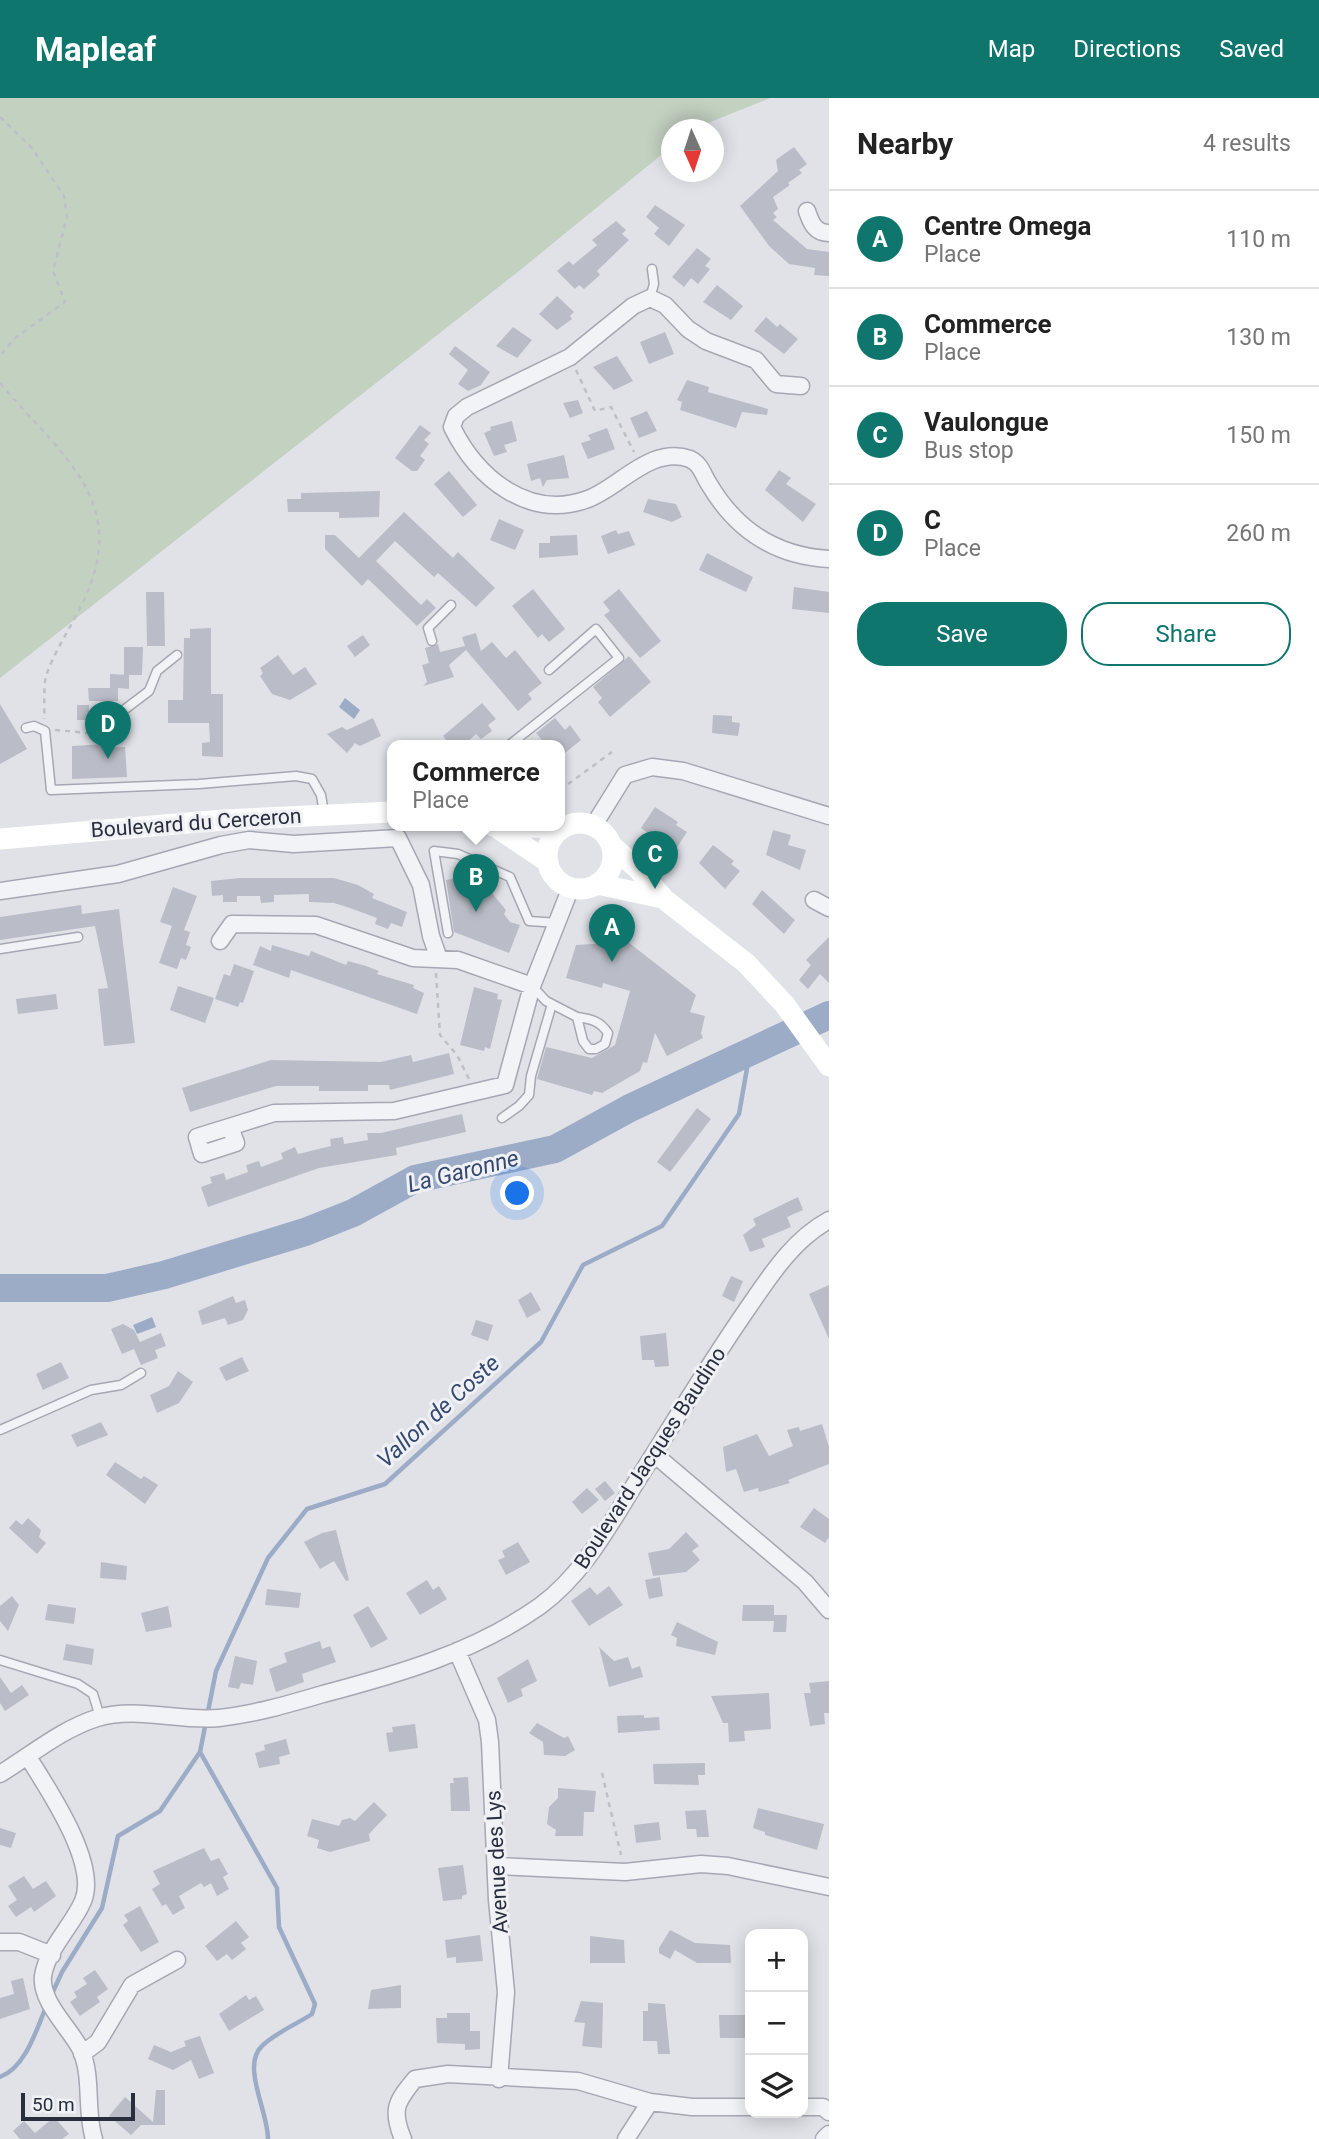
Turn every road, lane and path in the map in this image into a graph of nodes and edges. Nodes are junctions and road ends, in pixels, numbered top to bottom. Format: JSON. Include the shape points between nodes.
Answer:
{"nodes":[{"id":1,"x":0,"y":117,"type":"edge"},
{"id":2,"x":807,"y":211,"type":"dead end"},
{"id":3,"x":829,"y":233,"type":"edge"},
{"id":4,"x":652,"y":269,"type":"dead end"},
{"id":5,"x":650,"y":298,"type":"junction"},
{"id":6,"x":0,"y":356,"type":"edge"},
{"id":7,"x":570,"y":357,"type":"junction"},
{"id":8,"x":0,"y":383,"type":"edge"},
{"id":9,"x":801,"y":386,"type":"dead end"},
{"id":10,"x":641,"y":466,"type":"junction"},
{"id":11,"x":829,"y":559,"type":"edge"},
{"id":12,"x":451,"y":605,"type":"dead end"},
{"id":13,"x":432,"y":641,"type":"dead end"},
{"id":14,"x":177,"y":655,"type":"dead end"},
{"id":15,"x":549,"y":670,"type":"dead end"},
{"id":16,"x":112,"y":719,"type":"joint"},
{"id":17,"x":26,"y":728,"type":"dead end"},
{"id":18,"x":55,"y":730,"type":"junction"},
{"id":19,"x":516,"y":740,"type":"edge"},
{"id":20,"x":48,"y":742,"type":"junction"},
{"id":21,"x":612,"y":752,"type":"dead end"},
{"id":22,"x":565,"y":786,"type":"edge"},
{"id":23,"x":387,"y":812,"type":"edge"},
{"id":24,"x":324,"y":813,"type":"junction"},
{"id":25,"x":829,"y":816,"type":"edge"},
{"id":26,"x":594,"y":825,"type":"junction"},
{"id":27,"x":565,"y":827,"type":"edge"},
{"id":28,"x":501,"y":831,"type":"edge"},
{"id":29,"x":560,"y":831,"type":"edge"},
{"id":30,"x":0,"y":839,"type":"edge"},
{"id":31,"x":612,"y":847,"type":"junction"},
{"id":32,"x":548,"y":862,"type":"junction"},
{"id":33,"x":597,"y":884,"type":"junction"},
{"id":34,"x":571,"y":887,"type":"junction"},
{"id":35,"x":0,"y":891,"type":"edge"},
{"id":36,"x":664,"y":898,"type":"junction"},
{"id":37,"x":814,"y":900,"type":"dead end"},
{"id":38,"x":829,"y":908,"type":"edge"},
{"id":39,"x":558,"y":923,"type":"junction"},
{"id":40,"x":448,"y":933,"type":"dead end"},
{"id":41,"x":78,"y":937,"type":"dead end"},
{"id":42,"x":220,"y":941,"type":"dead end"},
{"id":43,"x":0,"y":949,"type":"edge"},
{"id":44,"x":437,"y":959,"type":"junction"},
{"id":45,"x":533,"y":986,"type":"junction"},
{"id":46,"x":552,"y":1004,"type":"junction"},
{"id":47,"x":577,"y":1017,"type":"junction"},
{"id":48,"x":824,"y":1054,"type":"edge"},
{"id":49,"x":472,"y":1093,"type":"junction"},
{"id":50,"x":502,"y":1118,"type":"dead end"},
{"id":51,"x":230,"y":1126,"type":"dead end"},
{"id":52,"x":829,"y":1220,"type":"edge"},
{"id":53,"x":141,"y":1373,"type":"dead end"},
{"id":54,"x":0,"y":1430,"type":"edge"},
{"id":55,"x":654,"y":1454,"type":"junction"},
{"id":56,"x":829,"y":1610,"type":"edge"},
{"id":57,"x":457,"y":1651,"type":"junction"},
{"id":58,"x":0,"y":1660,"type":"edge"},
{"id":59,"x":100,"y":1717,"type":"junction"},
{"id":60,"x":28,"y":1757,"type":"junction"},
{"id":61,"x":602,"y":1773,"type":"dead end"},
{"id":62,"x":0,"y":1774,"type":"edge"},
{"id":63,"x":497,"y":1866,"type":"junction"},
{"id":64,"x":625,"y":1872,"type":"junction"},
{"id":65,"x":829,"y":1887,"type":"edge"},
{"id":66,"x":0,"y":1942,"type":"edge"},
{"id":67,"x":52,"y":1955,"type":"junction"},
{"id":68,"x":177,"y":1960,"type":"dead end"},
{"id":69,"x":82,"y":2054,"type":"junction"},
{"id":70,"x":499,"y":2079,"type":"junction"},
{"id":71,"x":650,"y":2102,"type":"junction"},
{"id":72,"x":745,"y":2107,"type":"edge"},
{"id":73,"x":808,"y":2107,"type":"edge"},
{"id":74,"x":829,"y":2112,"type":"edge"},
{"id":75,"x":829,"y":2134,"type":"edge"},
{"id":76,"x":94,"y":2139,"type":"edge"},
{"id":77,"x":403,"y":2139,"type":"edge"},
{"id":78,"x":626,"y":2139,"type":"edge"},
{"id":79,"x":824,"y":2139,"type":"edge"}],
"edges":[{"from":1,"to":6,"type":"path","via":[[48,169],[64,196],[67,217],[52,271],[65,302],[14,339]]},
{"from":2,"to":3,"type":"street","via":[[812,225]]},
{"from":4,"to":5,"type":"lane"},
{"from":5,"to":7,"type":"street"},
{"from":5,"to":9,"type":"street","via":[[666,305],[706,341],[756,360],[775,384]]},
{"from":7,"to":10,"type":"path","via":[[595,411],[611,407]]},
{"from":7,"to":10,"type":"street","via":[[456,416],[452,427],[461,447],[508,493],[542,505],[588,499]]},
{"from":8,"to":18,"type":"path","via":[[68,458],[86,484],[100,527],[95,578],[46,677],[44,720]]},
{"from":10,"to":11,"type":"street","via":[[672,458],[690,459],[701,467],[731,514],[753,535],[780,551]]},
{"from":12,"to":13,"type":"lane","via":[[428,628]]},
{"from":14,"to":16,"type":"lane","via":[[157,671],[149,691]]},
{"from":15,"to":19,"type":"lane","via":[[596,629],[619,658]]},
{"from":16,"to":18,"type":"path","via":[[89,733]]},
{"from":17,"to":20,"type":"lane","via":[[34,726],[45,732]]},
{"from":18,"to":20,"type":"path","via":[[58,742]]},
{"from":20,"to":24,"type":"lane","via":[[51,790],[296,776],[312,779]]},
{"from":21,"to":22,"type":"path"},
{"from":23,"to":24,"type":"main road","name":"Boulevard du Cerceron"},
{"from":24,"to":30,"type":"main road","name":"Boulevard du Cerceron"},
{"from":25,"to":26,"type":"street","via":[[683,771],[652,767],[625,775]]},
{"from":26,"to":27,"type":"main road"},
{"from":26,"to":31,"type":"main road"},
{"from":28,"to":32,"type":"main road"},
{"from":29,"to":32,"type":"main road","via":[[550,843]]},
{"from":31,"to":33,"type":"main road","via":[[611,868]]},
{"from":31,"to":36,"type":"main road"},
{"from":32,"to":34,"type":"main road","via":[[556,878]]},
{"from":33,"to":34,"type":"main road"},
{"from":33,"to":36,"type":"main road"},
{"from":34,"to":39,"type":"street"},
{"from":35,"to":44,"type":"street","via":[[118,874],[249,840],[294,844],[398,838],[421,885]]},
{"from":36,"to":48,"type":"main road","via":[[747,964]]},
{"from":37,"to":38,"type":"street"},
{"from":39,"to":40,"type":"lane","via":[[529,921],[510,877],[458,854],[434,851]]},
{"from":39,"to":45,"type":"street"},
{"from":41,"to":43,"type":"lane"},
{"from":42,"to":44,"type":"street","via":[[232,924],[316,925],[413,958]]},
{"from":44,"to":45,"type":"street","via":[[458,960]]},
{"from":44,"to":49,"type":"path","via":[[440,1035],[468,1073]]},
{"from":45,"to":46,"type":"lane"},
{"from":45,"to":49,"type":"street","via":[[505,1085]]},
{"from":46,"to":47,"type":"lane"},
{"from":46,"to":50,"type":"lane","via":[[529,1094]]},
{"from":47,"to":47,"type":"lane","via":[[603,1025],[608,1033],[605,1044],[589,1049]]},
{"from":49,"to":51,"type":"street","via":[[394,1111],[274,1113]]},
{"from":52,"to":55,"type":"street","name":"Boulevard Jacques Baudino","via":[[796,1245],[775,1269]]},
{"from":53,"to":54,"type":"lane","via":[[121,1385],[91,1390]]},
{"from":55,"to":56,"type":"street","via":[[806,1582]]},
{"from":55,"to":57,"type":"street","name":"Boulevard Jacques Baudino","via":[[594,1550],[560,1590],[514,1622]]},
{"from":57,"to":59,"type":"street","name":"Boulevard Jacques Baudino","via":[[395,1675],[275,1708],[216,1718],[122,1713]]},
{"from":57,"to":63,"type":"street","name":"Avenue des Lys","via":[[487,1720]]},
{"from":58,"to":59,"type":"lane","via":[[78,1684],[93,1694]]},
{"from":59,"to":60,"type":"street","name":"Boulevard Jacques Baudino"},
{"from":60,"to":62,"type":"street","name":"Boulevard Jacques Baudino"},
{"from":60,"to":67,"type":"street","via":[[82,1855],[87,1876],[84,1899]]},
{"from":61,"to":64,"type":"path"},
{"from":63,"to":64,"type":"street"},
{"from":63,"to":70,"type":"street","name":"Avenue des Lys","via":[[506,1992]]},
{"from":64,"to":65,"type":"street","via":[[701,1864]]},
{"from":66,"to":67,"type":"street","via":[[19,1942]]},
{"from":67,"to":69,"type":"street","via":[[43,1976],[46,1995]]},
{"from":68,"to":69,"type":"street","via":[[132,1985],[98,2042]]},
{"from":69,"to":76,"type":"street"},
{"from":70,"to":71,"type":"street","via":[[578,2081]]},
{"from":70,"to":77,"type":"street","via":[[449,2074],[415,2079],[397,2101],[396,2123]]},
{"from":71,"to":72,"type":"street","via":[[692,2108]]},
{"from":71,"to":78,"type":"street"},
{"from":73,"to":74,"type":"street"},
{"from":75,"to":79,"type":"street"}]}
